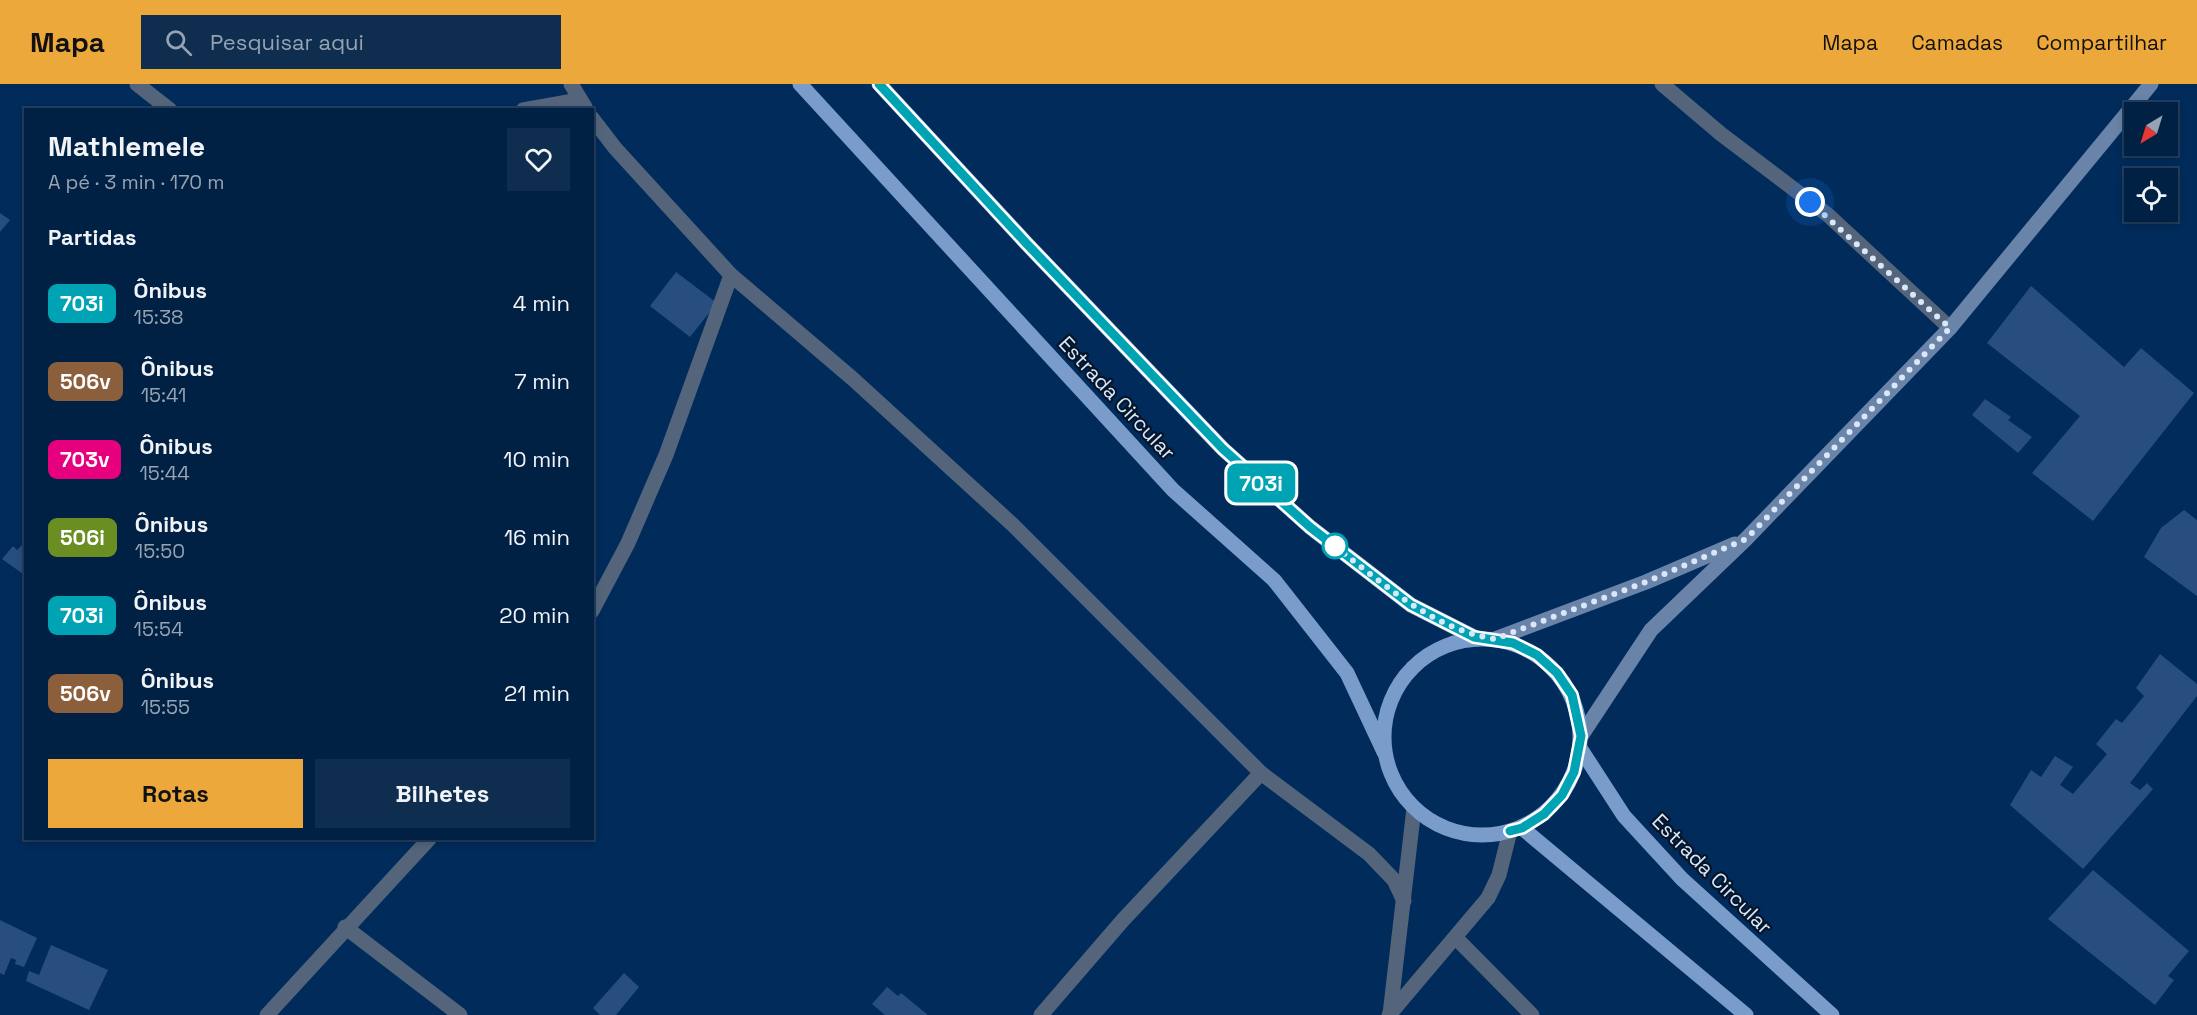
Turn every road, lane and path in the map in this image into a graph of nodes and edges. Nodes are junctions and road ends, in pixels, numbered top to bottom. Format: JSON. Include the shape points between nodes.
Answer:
{"nodes":[{"id":1,"x":137,"y":84,"type":"edge"},
{"id":2,"x":571,"y":84,"type":"edge"},
{"id":3,"x":800,"y":84,"type":"edge"},
{"id":4,"x":879,"y":84,"type":"edge"},
{"id":5,"x":1662,"y":84,"type":"edge"},
{"id":6,"x":2151,"y":84,"type":"edge"},
{"id":7,"x":583,"y":104,"type":"edge"},
{"id":8,"x":167,"y":108,"type":"edge"},
{"id":9,"x":543,"y":108,"type":"edge"},
{"id":10,"x":594,"y":121,"type":"edge"},
{"id":11,"x":731,"y":275,"type":"junction"},
{"id":12,"x":1950,"y":328,"type":"junction"},
{"id":13,"x":1746,"y":539,"type":"junction"},
{"id":14,"x":594,"y":607,"type":"edge"},
{"id":15,"x":1474,"y":637,"type":"junction"},
{"id":16,"x":1495,"y":639,"type":"junction"},
{"id":17,"x":1581,"y":742,"type":"junction"},
{"id":18,"x":1384,"y":752,"type":"junction"},
{"id":19,"x":1261,"y":773,"type":"junction"},
{"id":20,"x":1414,"y":808,"type":"junction"},
{"id":21,"x":1516,"y":829,"type":"junction"},
{"id":22,"x":428,"y":840,"type":"edge"},
{"id":23,"x":1404,"y":901,"type":"junction"},
{"id":24,"x":345,"y":927,"type":"junction"},
{"id":25,"x":1456,"y":939,"type":"junction"},
{"id":26,"x":1390,"y":1014,"type":"edge"},
{"id":27,"x":267,"y":1015,"type":"edge"},
{"id":28,"x":460,"y":1015,"type":"edge"},
{"id":29,"x":1041,"y":1015,"type":"edge"},
{"id":30,"x":1532,"y":1015,"type":"edge"},
{"id":31,"x":1746,"y":1015,"type":"edge"},
{"id":32,"x":1832,"y":1015,"type":"edge"}],
"edges":[{"from":1,"to":8,"type":"street"},
{"from":2,"to":7,"type":"street"},
{"from":3,"to":18,"type":"main road","name":"Estrada Circular","via":[[1173,490],[1274,580],[1347,673]]},
{"from":4,"to":15,"type":"main road","name":"Estrada Circular","via":[[1223,449],[1310,527],[1411,605]]},
{"from":5,"to":12,"type":"street","via":[[1828,215]]},
{"from":6,"to":12,"type":"street"},
{"from":7,"to":9,"type":"street"},
{"from":10,"to":11,"type":"street"},
{"from":11,"to":14,"type":"street","via":[[666,456],[628,543]]},
{"from":11,"to":19,"type":"street","via":[[853,378],[1013,525]]},
{"from":12,"to":13,"type":"street"},
{"from":13,"to":16,"type":"street"},
{"from":13,"to":17,"type":"street","via":[[1651,630]]},
{"from":15,"to":16,"type":"main road"},
{"from":15,"to":18,"type":"main road","via":[[1431,651],[1407,671],[1390,697]]},
{"from":16,"to":17,"type":"main road","via":[[1537,655],[1557,673],[1572,695]]},
{"from":17,"to":21,"type":"main road","via":[[1574,772],[1562,795],[1544,814]]},
{"from":17,"to":32,"type":"main road","name":"Estrada Circular","via":[[1624,816],[1682,879]]},
{"from":18,"to":20,"type":"main road","via":[[1396,785]]},
{"from":19,"to":23,"type":"street","via":[[1369,854],[1394,880]]},
{"from":19,"to":29,"type":"street"},
{"from":20,"to":21,"type":"main road","via":[[1439,827],[1467,834]]},
{"from":20,"to":23,"type":"street"},
{"from":21,"to":25,"type":"street","via":[[1488,898]]},
{"from":21,"to":31,"type":"main road"},
{"from":22,"to":24,"type":"street"},
{"from":23,"to":26,"type":"street"},
{"from":24,"to":27,"type":"street"},
{"from":24,"to":28,"type":"street"},
{"from":25,"to":26,"type":"street"},
{"from":25,"to":30,"type":"street"}]}
